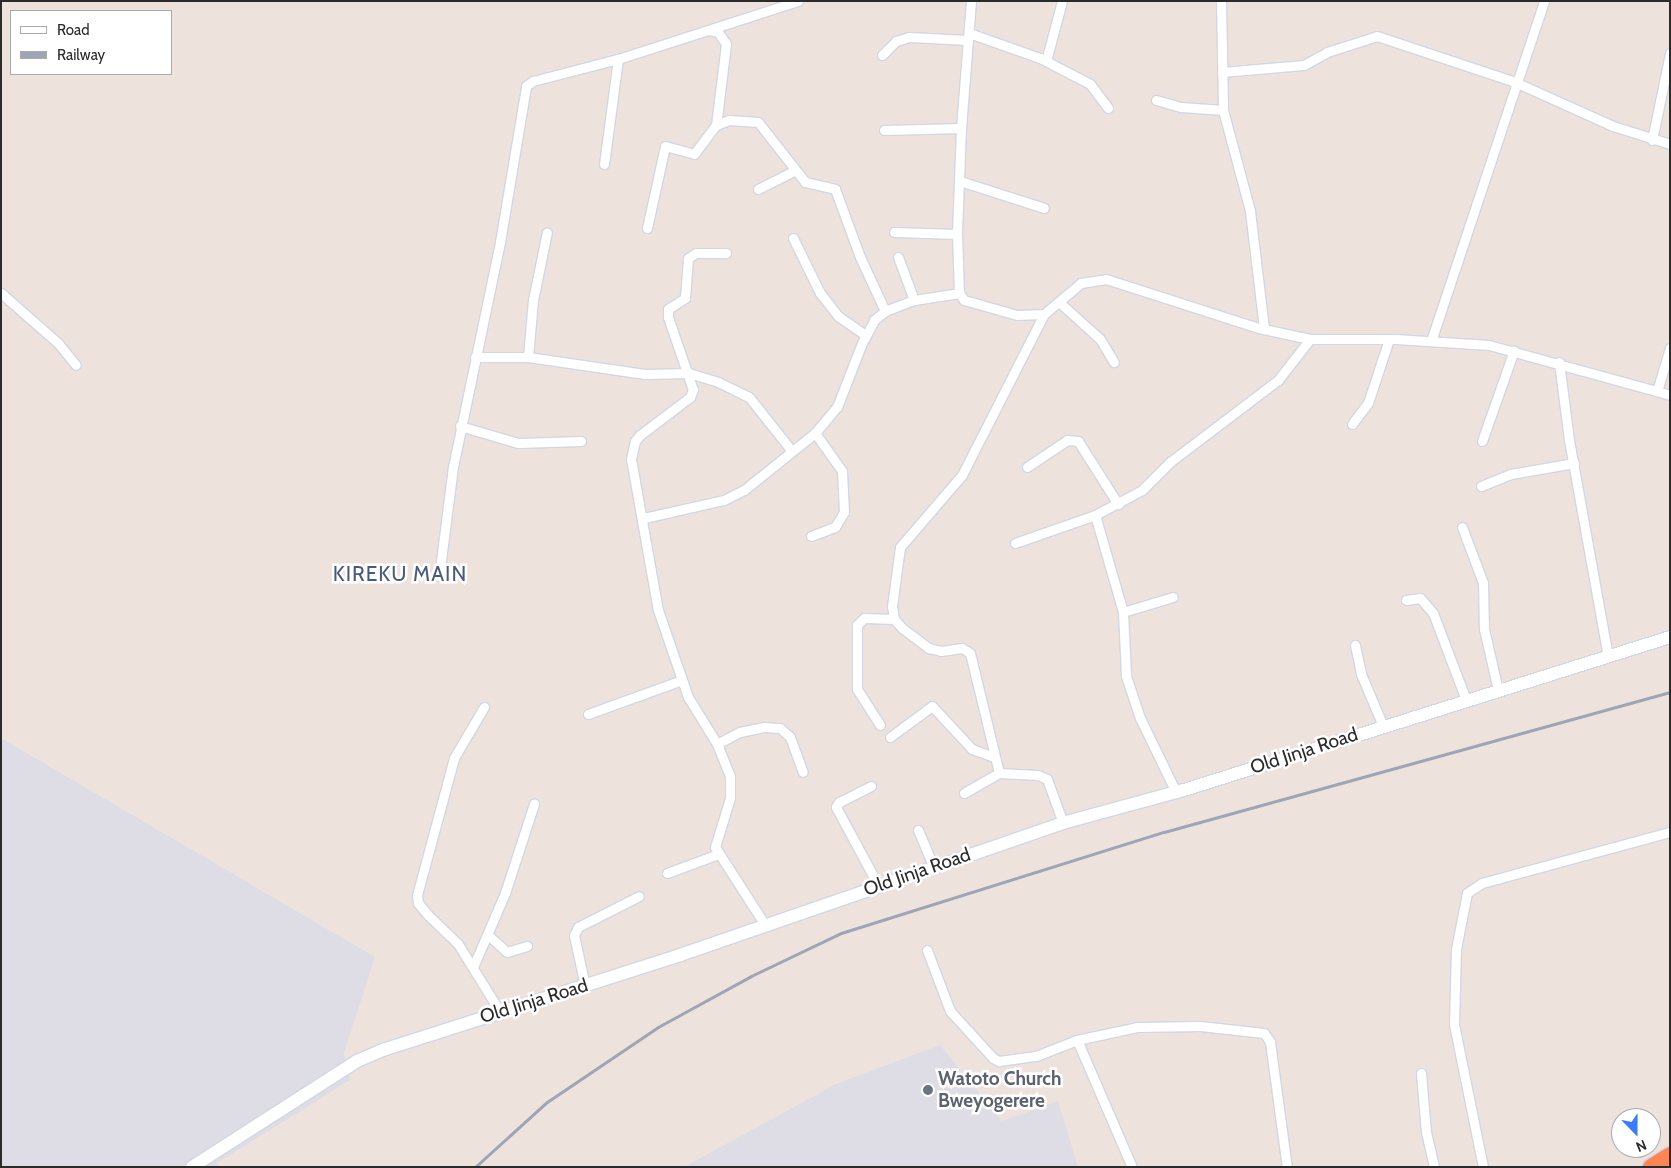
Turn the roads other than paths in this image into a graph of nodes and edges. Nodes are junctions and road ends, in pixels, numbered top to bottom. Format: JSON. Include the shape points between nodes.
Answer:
{"nodes":[{"id":1,"x":798,"y":1,"type":"edge"},
{"id":2,"x":970,"y":1,"type":"edge"},
{"id":3,"x":1062,"y":1,"type":"edge"},
{"id":4,"x":1221,"y":1,"type":"edge"},
{"id":5,"x":1544,"y":1,"type":"edge"},
{"id":6,"x":708,"y":30,"type":"junction"},
{"id":7,"x":968,"y":36,"type":"junction"},
{"id":8,"x":1670,"y":53,"type":"edge"},
{"id":9,"x":882,"y":56,"type":"dead end"},
{"id":10,"x":618,"y":59,"type":"junction"},
{"id":11,"x":1046,"y":61,"type":"junction"},
{"id":12,"x":1222,"y":72,"type":"junction"},
{"id":13,"x":1515,"y":82,"type":"junction"},
{"id":14,"x":1156,"y":100,"type":"dead end"},
{"id":15,"x":1108,"y":108,"type":"dead end"},
{"id":16,"x":1223,"y":110,"type":"junction"},
{"id":17,"x":716,"y":125,"type":"junction"},
{"id":18,"x":961,"y":128,"type":"junction"},
{"id":19,"x":884,"y":130,"type":"dead end"},
{"id":20,"x":1652,"y":140,"type":"junction"},
{"id":21,"x":1670,"y":144,"type":"edge"},
{"id":22,"x":604,"y":164,"type":"dead end"},
{"id":23,"x":794,"y":171,"type":"junction"},
{"id":24,"x":960,"y":181,"type":"junction"},
{"id":25,"x":758,"y":189,"type":"dead end"},
{"id":26,"x":1044,"y":208,"type":"dead end"},
{"id":27,"x":647,"y":228,"type":"dead end"},
{"id":28,"x":547,"y":232,"type":"dead end"},
{"id":29,"x":894,"y":232,"type":"dead end"},
{"id":30,"x":958,"y":234,"type":"junction"},
{"id":31,"x":793,"y":238,"type":"dead end"},
{"id":32,"x":726,"y":253,"type":"dead end"},
{"id":33,"x":898,"y":257,"type":"dead end"},
{"id":34,"x":1,"y":293,"type":"edge"},
{"id":35,"x":959,"y":293,"type":"junction"},
{"id":36,"x":914,"y":300,"type":"junction"},
{"id":37,"x":1059,"y":302,"type":"junction"},
{"id":38,"x":885,"y":311,"type":"junction"},
{"id":39,"x":1044,"y":314,"type":"junction"},
{"id":40,"x":1264,"y":329,"type":"junction"},
{"id":41,"x":865,"y":335,"type":"junction"},
{"id":42,"x":1310,"y":339,"type":"junction"},
{"id":43,"x":1389,"y":339,"type":"junction"},
{"id":44,"x":1431,"y":341,"type":"junction"},
{"id":45,"x":1670,"y":348,"type":"edge"},
{"id":46,"x":1514,"y":350,"type":"junction"},
{"id":47,"x":528,"y":356,"type":"junction"},
{"id":48,"x":475,"y":357,"type":"junction"},
{"id":49,"x":1114,"y":362,"type":"dead end"},
{"id":50,"x":1559,"y":362,"type":"junction"},
{"id":51,"x":76,"y":365,"type":"dead end"},
{"id":52,"x":688,"y":373,"type":"junction"},
{"id":53,"x":1657,"y":391,"type":"junction"},
{"id":54,"x":1670,"y":395,"type":"edge"},
{"id":55,"x":1352,"y":424,"type":"dead end"},
{"id":56,"x":460,"y":426,"type":"junction"},
{"id":57,"x":815,"y":434,"type":"junction"},
{"id":58,"x":581,"y":441,"type":"dead end"},
{"id":59,"x":1482,"y":441,"type":"dead end"},
{"id":60,"x":791,"y":450,"type":"junction"},
{"id":61,"x":1574,"y":463,"type":"junction"},
{"id":62,"x":1027,"y":467,"type":"dead end"},
{"id":63,"x":1481,"y":486,"type":"dead end"},
{"id":64,"x":1118,"y":504,"type":"junction"},
{"id":65,"x":1095,"y":515,"type":"junction"},
{"id":66,"x":644,"y":518,"type":"junction"},
{"id":67,"x":1462,"y":527,"type":"dead end"},
{"id":68,"x":811,"y":536,"type":"dead end"},
{"id":69,"x":1015,"y":543,"type":"dead end"},
{"id":70,"x":439,"y":576,"type":"dead end"},
{"id":71,"x":1174,"y":597,"type":"dead end"},
{"id":72,"x":1406,"y":600,"type":"dead end"},
{"id":73,"x":1123,"y":612,"type":"junction"},
{"id":74,"x":894,"y":619,"type":"junction"},
{"id":75,"x":1670,"y":637,"type":"edge"},
{"id":76,"x":1355,"y":646,"type":"dead end"},
{"id":77,"x":1608,"y":656,"type":"junction"},
{"id":78,"x":682,"y":680,"type":"junction"},
{"id":79,"x":1498,"y":690,"type":"junction"},
{"id":80,"x":1466,"y":700,"type":"junction"},
{"id":81,"x":484,"y":707,"type":"dead end"},
{"id":82,"x":588,"y":714,"type":"dead end"},
{"id":83,"x":880,"y":725,"type":"dead end"},
{"id":84,"x":1383,"y":726,"type":"junction"},
{"id":85,"x":890,"y":737,"type":"dead end"},
{"id":86,"x":717,"y":744,"type":"junction"},
{"id":87,"x":994,"y":757,"type":"junction"},
{"id":88,"x":803,"y":772,"type":"dead end"},
{"id":89,"x":999,"y":773,"type":"junction"},
{"id":90,"x":871,"y":786,"type":"dead end"},
{"id":91,"x":1176,"y":792,"type":"junction"},
{"id":92,"x":964,"y":793,"type":"dead end"},
{"id":93,"x":534,"y":804,"type":"dead end"},
{"id":94,"x":1063,"y":823,"type":"junction"},
{"id":95,"x":918,"y":830,"type":"dead end"},
{"id":96,"x":1670,"y":832,"type":"edge"},
{"id":97,"x":718,"y":854,"type":"junction"},
{"id":98,"x":933,"y":866,"type":"junction"},
{"id":99,"x":667,"y":874,"type":"dead end"},
{"id":100,"x":878,"y":885,"type":"junction"},
{"id":101,"x":639,"y":896,"type":"dead end"},
{"id":102,"x":766,"y":925,"type":"junction"},
{"id":103,"x":488,"y":935,"type":"junction"},
{"id":104,"x":527,"y":946,"type":"dead end"},
{"id":105,"x":927,"y":950,"type":"dead end"},
{"id":106,"x":473,"y":966,"type":"junction"},
{"id":107,"x":585,"y":986,"type":"junction"},
{"id":108,"x":498,"y":1010,"type":"junction"},
{"id":109,"x":1077,"y":1040,"type":"junction"},
{"id":110,"x":1421,"y":1073,"type":"dead end"},
{"id":111,"x":192,"y":1167,"type":"edge"},
{"id":112,"x":1132,"y":1167,"type":"edge"},
{"id":113,"x":1287,"y":1167,"type":"edge"},
{"id":114,"x":1434,"y":1167,"type":"edge"},
{"id":115,"x":1483,"y":1167,"type":"edge"}],
"edges":[{"from":1,"to":6,"type":"street"},
{"from":2,"to":7,"type":"street"},
{"from":3,"to":11,"type":"street"},
{"from":4,"to":12,"type":"street"},
{"from":5,"to":13,"type":"street"},
{"from":6,"to":10,"type":"street"},
{"from":6,"to":17,"type":"street","via":[[718,32],[726,44]]},
{"from":7,"to":9,"type":"street","via":[[909,37],[896,41]]},
{"from":7,"to":11,"type":"street"},
{"from":7,"to":18,"type":"street"},
{"from":8,"to":20,"type":"street"},
{"from":10,"to":22,"type":"street"},
{"from":10,"to":48,"type":"street","via":[[533,81],[526,86],[500,242]]},
{"from":11,"to":15,"type":"street","via":[[1095,88]]},
{"from":12,"to":13,"type":"street","via":[[1304,65],[1327,52],[1377,36]]},
{"from":12,"to":16,"type":"street"},
{"from":13,"to":20,"type":"street"},
{"from":13,"to":44,"type":"street"},
{"from":14,"to":16,"type":"street","via":[[1181,107]]},
{"from":16,"to":40,"type":"street","via":[[1250,211]]},
{"from":17,"to":23,"type":"street","via":[[729,120],[758,122]]},
{"from":17,"to":27,"type":"street","via":[[694,154],[665,146]]},
{"from":18,"to":19,"type":"street"},
{"from":18,"to":24,"type":"street"},
{"from":20,"to":21,"type":"street"},
{"from":23,"to":25,"type":"street"},
{"from":23,"to":38,"type":"street","via":[[806,182],[835,189],[860,257]]},
{"from":24,"to":26,"type":"street"},
{"from":24,"to":30,"type":"street"},
{"from":28,"to":47,"type":"street","via":[[533,300]]},
{"from":29,"to":30,"type":"street"},
{"from":30,"to":35,"type":"street"},
{"from":31,"to":41,"type":"street","via":[[820,293],[838,316]]},
{"from":32,"to":52,"type":"street","via":[[696,254],[688,258],[685,298],[668,309]]},
{"from":33,"to":36,"type":"street"},
{"from":34,"to":51,"type":"street","via":[[58,343]]},
{"from":35,"to":36,"type":"street"},
{"from":35,"to":39,"type":"street","via":[[964,300],[1017,316]]},
{"from":36,"to":38,"type":"street"},
{"from":37,"to":39,"type":"street"},
{"from":37,"to":40,"type":"street","via":[[1081,283],[1106,279]]},
{"from":37,"to":49,"type":"street","via":[[1100,339]]},
{"from":38,"to":41,"type":"street","via":[[874,320]]},
{"from":39,"to":74,"type":"street","via":[[966,468],[900,547],[892,606]]},
{"from":40,"to":42,"type":"street"},
{"from":41,"to":57,"type":"street","via":[[844,394]]},
{"from":42,"to":43,"type":"street"},
{"from":42,"to":64,"type":"street","via":[[1278,380],[1170,462],[1149,485]]},
{"from":43,"to":44,"type":"street"},
{"from":43,"to":55,"type":"street","via":[[1368,403]]},
{"from":44,"to":46,"type":"street"},
{"from":45,"to":53,"type":"street"},
{"from":46,"to":50,"type":"street"},
{"from":46,"to":59,"type":"street"},
{"from":47,"to":48,"type":"street"},
{"from":47,"to":52,"type":"street","via":[[645,374]]},
{"from":48,"to":56,"type":"street"},
{"from":50,"to":53,"type":"street"},
{"from":50,"to":61,"type":"street"},
{"from":52,"to":60,"type":"street","via":[[739,390],[772,423]]},
{"from":52,"to":66,"type":"street","via":[[694,384],[690,397],[640,435],[632,450]]},
{"from":53,"to":54,"type":"street"},
{"from":56,"to":58,"type":"street","via":[[518,443]]},
{"from":56,"to":70,"type":"street"},
{"from":57,"to":60,"type":"street"},
{"from":57,"to":68,"type":"street","via":[[842,471],[844,512],[835,527]]},
{"from":60,"to":66,"type":"street","via":[[734,496]]},
{"from":61,"to":63,"type":"street","via":[[1511,474]]},
{"from":61,"to":77,"type":"street"},
{"from":62,"to":64,"type":"street","via":[[1067,440],[1078,441]]},
{"from":64,"to":65,"type":"street"},
{"from":65,"to":69,"type":"street"},
{"from":65,"to":73,"type":"street"},
{"from":66,"to":78,"type":"street","via":[[652,586]]},
{"from":67,"to":79,"type":"street","via":[[1483,583],[1484,629]]},
{"from":71,"to":73,"type":"street"},
{"from":72,"to":80,"type":"street","via":[[1420,598],[1433,613]]},
{"from":73,"to":91,"type":"street","via":[[1126,676],[1140,718]]},
{"from":74,"to":83,"type":"street","via":[[864,618],[857,624],[857,689]]},
{"from":74,"to":87,"type":"street","via":[[935,650],[962,648],[970,653],[982,692]]},
{"from":75,"to":77,"type":"main road","name":"Old Jinja Road"},
{"from":76,"to":84,"type":"street","via":[[1361,674]]},
{"from":77,"to":79,"type":"main road","name":"Old Jinja Road"},
{"from":78,"to":82,"type":"street"},
{"from":78,"to":86,"type":"street","via":[[698,717]]},
{"from":79,"to":80,"type":"main road","name":"Old Jinja Road"},
{"from":80,"to":84,"type":"main road","name":"Old Jinja Road"},
{"from":81,"to":106,"type":"street","via":[[454,758],[417,895],[418,903],[458,944]]},
{"from":84,"to":91,"type":"main road","name":"Old Jinja Road"},
{"from":85,"to":87,"type":"street","via":[[932,706],[972,749]]},
{"from":86,"to":88,"type":"street","via":[[740,732],[764,727],[780,728],[790,737]]},
{"from":86,"to":97,"type":"street","via":[[731,787],[715,847]]},
{"from":87,"to":89,"type":"street"},
{"from":89,"to":92,"type":"street"},
{"from":89,"to":94,"type":"street","via":[[1038,775],[1047,779]]},
{"from":90,"to":100,"type":"street","via":[[836,807]]},
{"from":91,"to":94,"type":"main road","name":"Old Jinja Road"},
{"from":93,"to":103,"type":"street"},
{"from":94,"to":98,"type":"main road","name":"Old Jinja Road"},
{"from":95,"to":98,"type":"street"},
{"from":96,"to":115,"type":"street","via":[[1482,883],[1467,893],[1456,949],[1454,1024]]},
{"from":97,"to":99,"type":"street"},
{"from":97,"to":102,"type":"street"},
{"from":98,"to":100,"type":"main road","name":"Old Jinja Road"},
{"from":100,"to":102,"type":"main road","name":"Old Jinja Road"},
{"from":101,"to":107,"type":"street","via":[[578,927],[574,935]]},
{"from":102,"to":107,"type":"main road","name":"Old Jinja Road"},
{"from":103,"to":104,"type":"street","via":[[507,952]]},
{"from":103,"to":106,"type":"street"},
{"from":105,"to":109,"type":"street","via":[[950,1011],[993,1058],[1006,1062],[1036,1056]]},
{"from":106,"to":108,"type":"street"},
{"from":107,"to":108,"type":"main road","name":"Old Jinja Road"},
{"from":108,"to":111,"type":"main road","name":"Old Jinja Road","via":[[368,1056]]},
{"from":109,"to":112,"type":"street"},
{"from":109,"to":113,"type":"street","via":[[1147,1026],[1200,1026],[1264,1033],[1270,1042]]},
{"from":110,"to":114,"type":"street","via":[[1426,1132]]}]}
